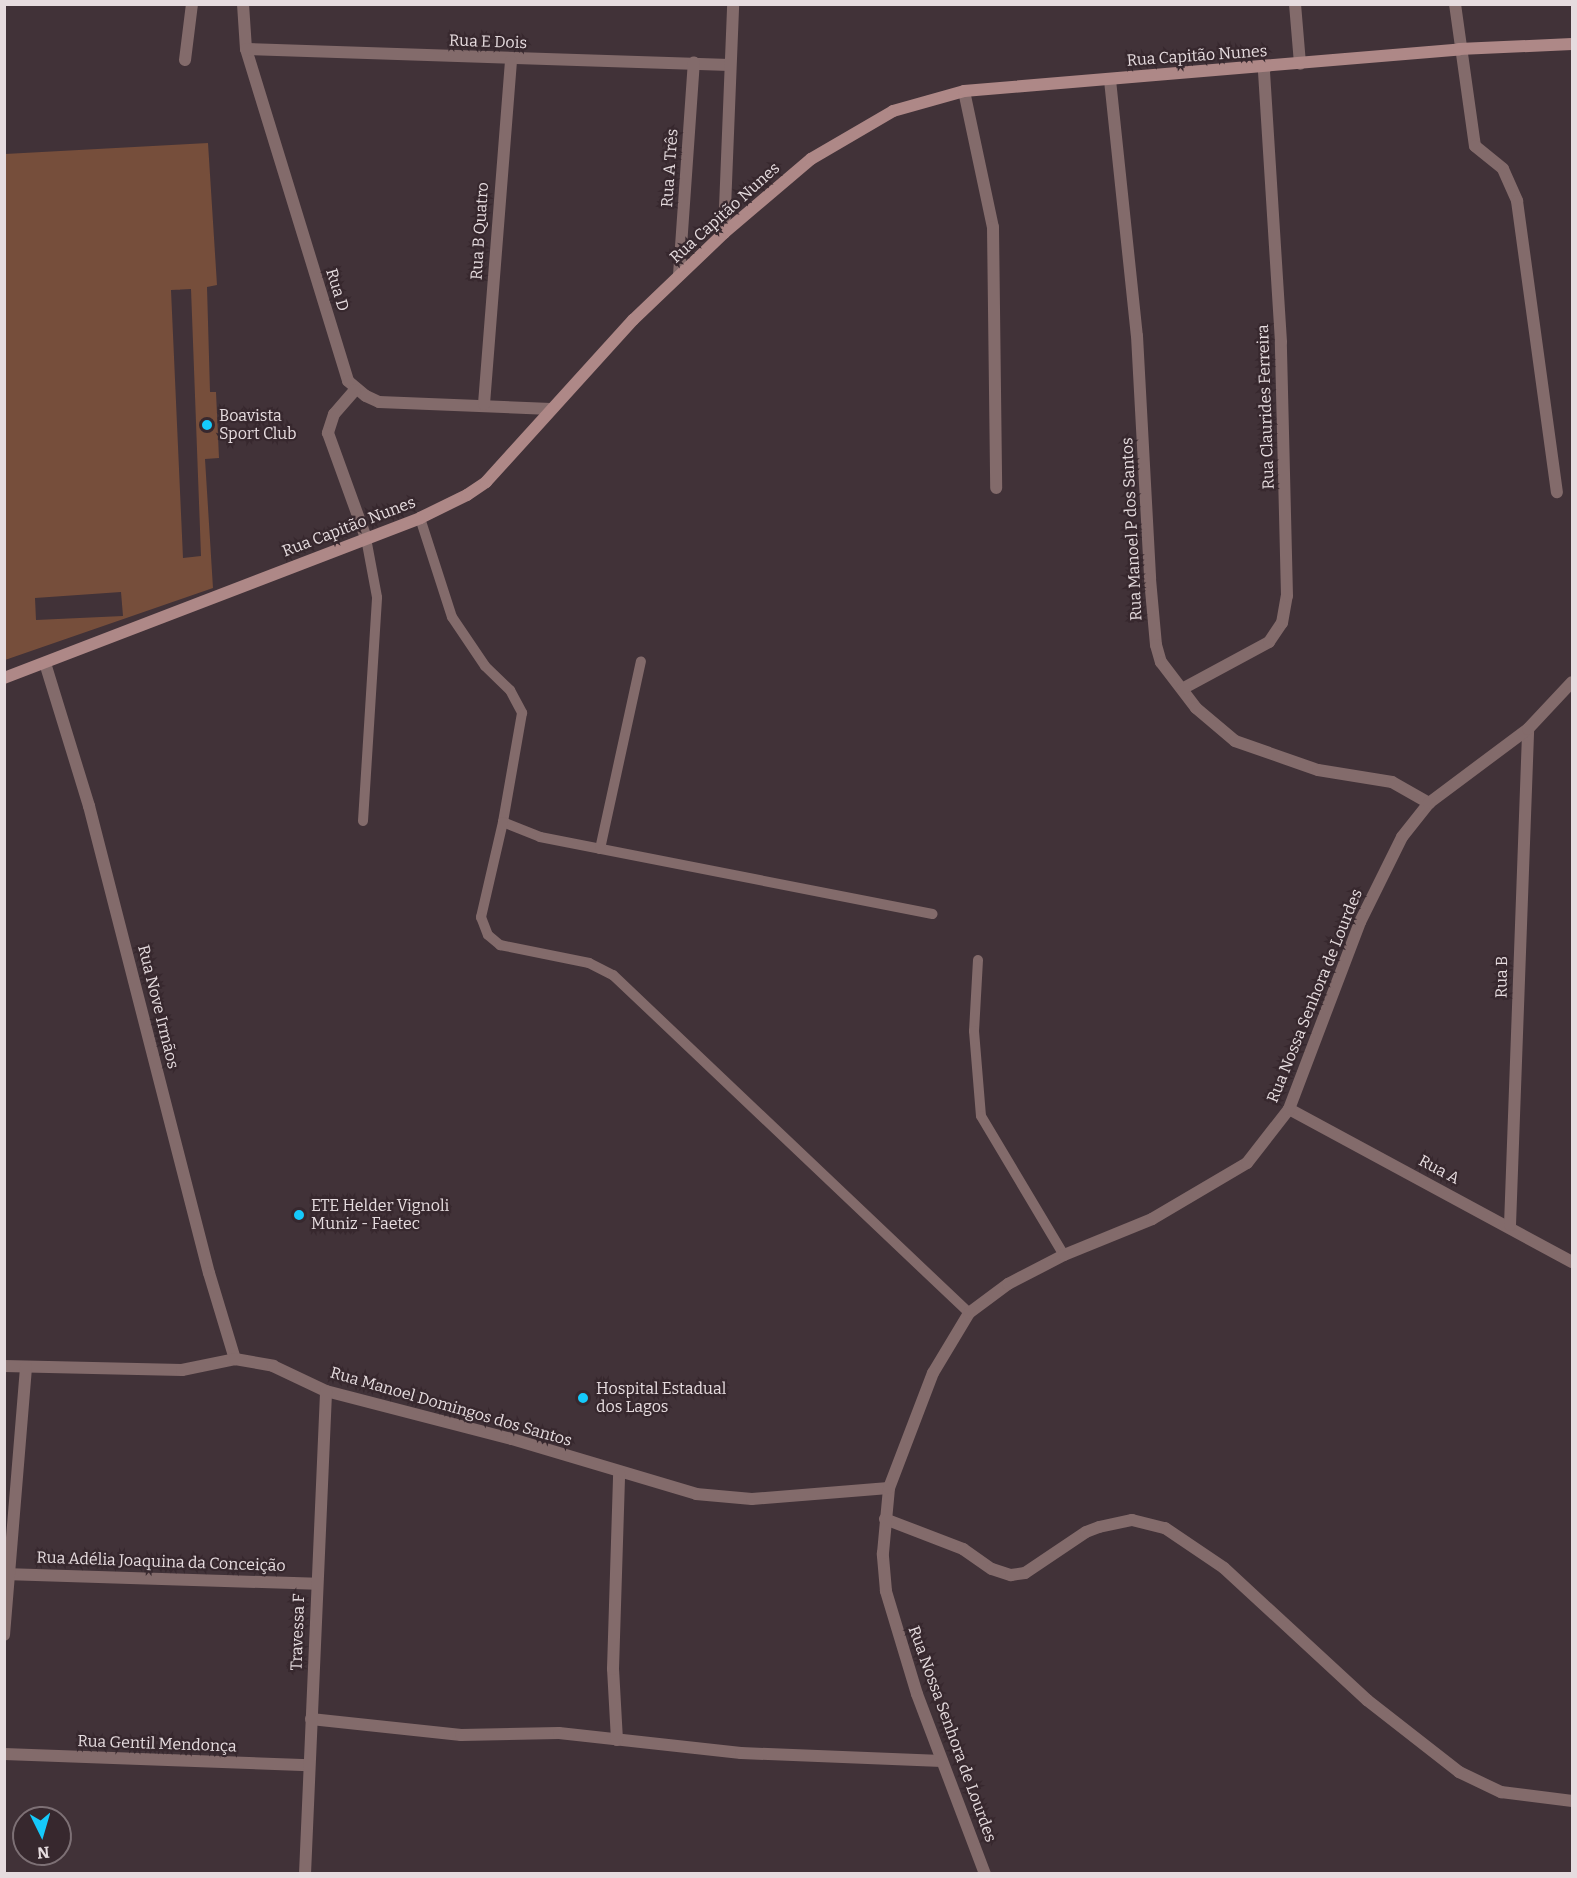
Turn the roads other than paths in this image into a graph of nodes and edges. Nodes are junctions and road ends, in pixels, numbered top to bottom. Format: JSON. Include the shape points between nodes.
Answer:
{"nodes":[{"id":1,"x":192,"y":4,"type":"edge"},
{"id":2,"x":243,"y":4,"type":"edge"},
{"id":3,"x":733,"y":4,"type":"edge"},
{"id":4,"x":1295,"y":4,"type":"edge"},
{"id":5,"x":1455,"y":4,"type":"edge"},
{"id":6,"x":1572,"y":44,"type":"edge"},
{"id":7,"x":246,"y":49,"type":"junction"},
{"id":8,"x":1459,"y":49,"type":"junction"},
{"id":9,"x":185,"y":60,"type":"dead end"},
{"id":10,"x":511,"y":61,"type":"junction"},
{"id":11,"x":694,"y":63,"type":"junction"},
{"id":12,"x":1300,"y":64,"type":"junction"},
{"id":13,"x":730,"y":65,"type":"junction"},
{"id":14,"x":1264,"y":68,"type":"junction"},
{"id":15,"x":1110,"y":80,"type":"junction"},
{"id":16,"x":964,"y":91,"type":"junction"},
{"id":17,"x":724,"y":233,"type":"junction"},
{"id":18,"x":679,"y":275,"type":"junction"},
{"id":19,"x":355,"y":390,"type":"junction"},
{"id":20,"x":484,"y":404,"type":"junction"},
{"id":21,"x":551,"y":409,"type":"junction"},
{"id":22,"x":996,"y":488,"type":"dead end"},
{"id":23,"x":1557,"y":492,"type":"dead end"},
{"id":24,"x":420,"y":518,"type":"junction"},
{"id":25,"x":366,"y":538,"type":"junction"},
{"id":26,"x":641,"y":661,"type":"dead end"},
{"id":27,"x":45,"y":663,"type":"junction"},
{"id":28,"x":4,"y":678,"type":"edge"},
{"id":29,"x":1572,"y":682,"type":"edge"},
{"id":30,"x":1182,"y":689,"type":"junction"},
{"id":31,"x":1528,"y":729,"type":"junction"},
{"id":32,"x":1429,"y":802,"type":"junction"},
{"id":33,"x":363,"y":821,"type":"dead end"},
{"id":34,"x":503,"y":822,"type":"junction"},
{"id":35,"x":600,"y":849,"type":"junction"},
{"id":36,"x":933,"y":914,"type":"dead end"},
{"id":37,"x":978,"y":960,"type":"dead end"},
{"id":38,"x":1289,"y":1109,"type":"junction"},
{"id":39,"x":1510,"y":1225,"type":"junction"},
{"id":40,"x":1064,"y":1255,"type":"junction"},
{"id":41,"x":1572,"y":1262,"type":"edge"},
{"id":42,"x":969,"y":1313,"type":"junction"},
{"id":43,"x":235,"y":1359,"type":"junction"},
{"id":44,"x":4,"y":1366,"type":"edge"},
{"id":45,"x":26,"y":1367,"type":"junction"},
{"id":46,"x":326,"y":1391,"type":"junction"},
{"id":47,"x":619,"y":1474,"type":"junction"},
{"id":48,"x":889,"y":1488,"type":"junction"},
{"id":49,"x":885,"y":1519,"type":"junction"},
{"id":50,"x":8,"y":1574,"type":"edge"},
{"id":51,"x":317,"y":1584,"type":"junction"},
{"id":52,"x":4,"y":1635,"type":"edge"},
{"id":53,"x":311,"y":1719,"type":"junction"},
{"id":54,"x":617,"y":1740,"type":"junction"},
{"id":55,"x":4,"y":1754,"type":"edge"},
{"id":56,"x":942,"y":1761,"type":"junction"},
{"id":57,"x":309,"y":1765,"type":"junction"},
{"id":58,"x":1572,"y":1801,"type":"edge"},
{"id":59,"x":304,"y":1874,"type":"edge"},
{"id":60,"x":985,"y":1874,"type":"edge"}],
"edges":[{"from":1,"to":9,"type":"street"},
{"from":2,"to":7,"type":"street","name":"Rua D"},
{"from":3,"to":13,"type":"street"},
{"from":4,"to":12,"type":"street"},
{"from":5,"to":8,"type":"street"},
{"from":6,"to":8,"type":"street","name":"Rua Capitão Nunes"},
{"from":7,"to":10,"type":"street","name":"Rua E Dois"},
{"from":7,"to":19,"type":"street","name":"Rua D","via":[[343,365]]},
{"from":8,"to":12,"type":"street","name":"Rua Capitão Nunes"},
{"from":8,"to":23,"type":"street","via":[[1475,146],[1503,169],[1517,201]]},
{"from":10,"to":11,"type":"street","name":"Rua E Dois"},
{"from":10,"to":20,"type":"street","name":"Rua B Quatro"},
{"from":11,"to":13,"type":"street","name":"Rua E Dois"},
{"from":11,"to":18,"type":"street","name":"Rua A Três"},
{"from":12,"to":14,"type":"street","name":"Rua Capitão Nunes"},
{"from":13,"to":17,"type":"street"},
{"from":14,"to":15,"type":"street","name":"Rua Capitão Nunes"},
{"from":14,"to":30,"type":"street","name":"Rua Claurides Ferreira","via":[[1281,342],[1287,596],[1282,623],[1269,642]]},
{"from":15,"to":16,"type":"street","name":"Rua Capitão Nunes"},
{"from":15,"to":30,"type":"street","name":"Rua Manoel P dos Santos","via":[[1137,336],[1156,645],[1165,669]]},
{"from":16,"to":17,"type":"street","name":"Rua Capitão Nunes","via":[[893,111],[862,127],[811,159]]},
{"from":16,"to":22,"type":"street","via":[[993,227]]},
{"from":17,"to":18,"type":"street","name":"Rua Capitão Nunes"},
{"from":18,"to":21,"type":"street","name":"Rua Capitão Nunes"},
{"from":19,"to":20,"type":"street","via":[[380,402]]},
{"from":19,"to":25,"type":"street","via":[[334,414],[328,433]]},
{"from":20,"to":21,"type":"street"},
{"from":21,"to":24,"type":"street","name":"Rua Capitão Nunes","via":[[486,482]]},
{"from":24,"to":25,"type":"street","name":"Rua Capitão Nunes"},
{"from":24,"to":34,"type":"lane","via":[[452,617],[485,666],[510,690],[522,713]]},
{"from":25,"to":27,"type":"street","name":"Rua Capitão Nunes"},
{"from":25,"to":33,"type":"lane","via":[[377,597]]},
{"from":26,"to":35,"type":"lane"},
{"from":27,"to":28,"type":"street","name":"Rua Capitão Nunes"},
{"from":27,"to":43,"type":"street","name":"Rua Nove Irmãos","via":[[89,806],[209,1273]]},
{"from":29,"to":31,"type":"street","name":"Rua Nossa Senhora de Lourdes"},
{"from":30,"to":32,"type":"street","name":"Rua Manoel P dos Santos","via":[[1196,708],[1235,741],[1318,770],[1392,782]]},
{"from":31,"to":32,"type":"street","name":"Rua Nossa Senhora de Lourdes"},
{"from":31,"to":39,"type":"street","name":"Rua B"},
{"from":32,"to":38,"type":"street","name":"Rua Nossa Senhora de Lourdes","via":[[1402,837],[1360,922]]},
{"from":34,"to":35,"type":"lane","via":[[540,837]]},
{"from":34,"to":42,"type":"lane","via":[[481,916],[488,935],[500,945],[589,963],[613,975]]},
{"from":35,"to":36,"type":"lane"},
{"from":37,"to":40,"type":"lane","via":[[974,1031],[981,1116]]},
{"from":38,"to":39,"type":"street","name":"Rua A"},
{"from":38,"to":40,"type":"street","name":"Rua Nossa Senhora de Lourdes","via":[[1248,1163],[1224,1180],[1152,1219]]},
{"from":39,"to":41,"type":"street","name":"Rua A"},
{"from":40,"to":42,"type":"street","name":"Rua Nossa Senhora de Lourdes","via":[[1008,1284]]},
{"from":42,"to":48,"type":"street","name":"Rua Nossa Senhora de Lourdes","via":[[954,1332],[933,1373]]},
{"from":43,"to":45,"type":"street","name":"Rua Manoel Domingos dos Santos","via":[[182,1370]]},
{"from":43,"to":46,"type":"street","name":"Rua Manoel Domingos dos Santos","via":[[273,1366]]},
{"from":44,"to":45,"type":"street","name":"Rua Manoel Domingos dos Santos"},
{"from":45,"to":50,"type":"street"},
{"from":46,"to":47,"type":"street","name":"Rua Manoel Domingos dos Santos","via":[[512,1439]]},
{"from":46,"to":51,"type":"street","name":"Travessa F"},
{"from":47,"to":48,"type":"street","name":"Rua Manoel Domingos dos Santos","via":[[696,1494],[752,1499]]},
{"from":47,"to":54,"type":"street","via":[[613,1669]]},
{"from":48,"to":49,"type":"street","name":"Rua Nossa Senhora de Lourdes"},
{"from":49,"to":56,"type":"street","name":"Rua Nossa Senhora de Lourdes","via":[[886,1591]]},
{"from":49,"to":58,"type":"street","via":[[963,1549],[992,1569],[1011,1575],[1025,1573],[1099,1527],[1132,1521],[1165,1528],[1224,1568],[1367,1700],[1459,1772],[1501,1792]]},
{"from":50,"to":51,"type":"street","name":"Rua Adélia Joaquina da Conceição"},
{"from":50,"to":52,"type":"street"},
{"from":51,"to":53,"type":"street","name":"Travessa F"},
{"from":53,"to":54,"type":"street","via":[[461,1735],[559,1733]]},
{"from":53,"to":57,"type":"street","name":"Travessa F"},
{"from":54,"to":56,"type":"street","via":[[741,1753]]},
{"from":55,"to":57,"type":"street","name":"Rua Gentil Mendonça"},
{"from":56,"to":60,"type":"street","name":"Rua Nossa Senhora de Lourdes"},
{"from":57,"to":59,"type":"street","name":"Travessa F"}]}
